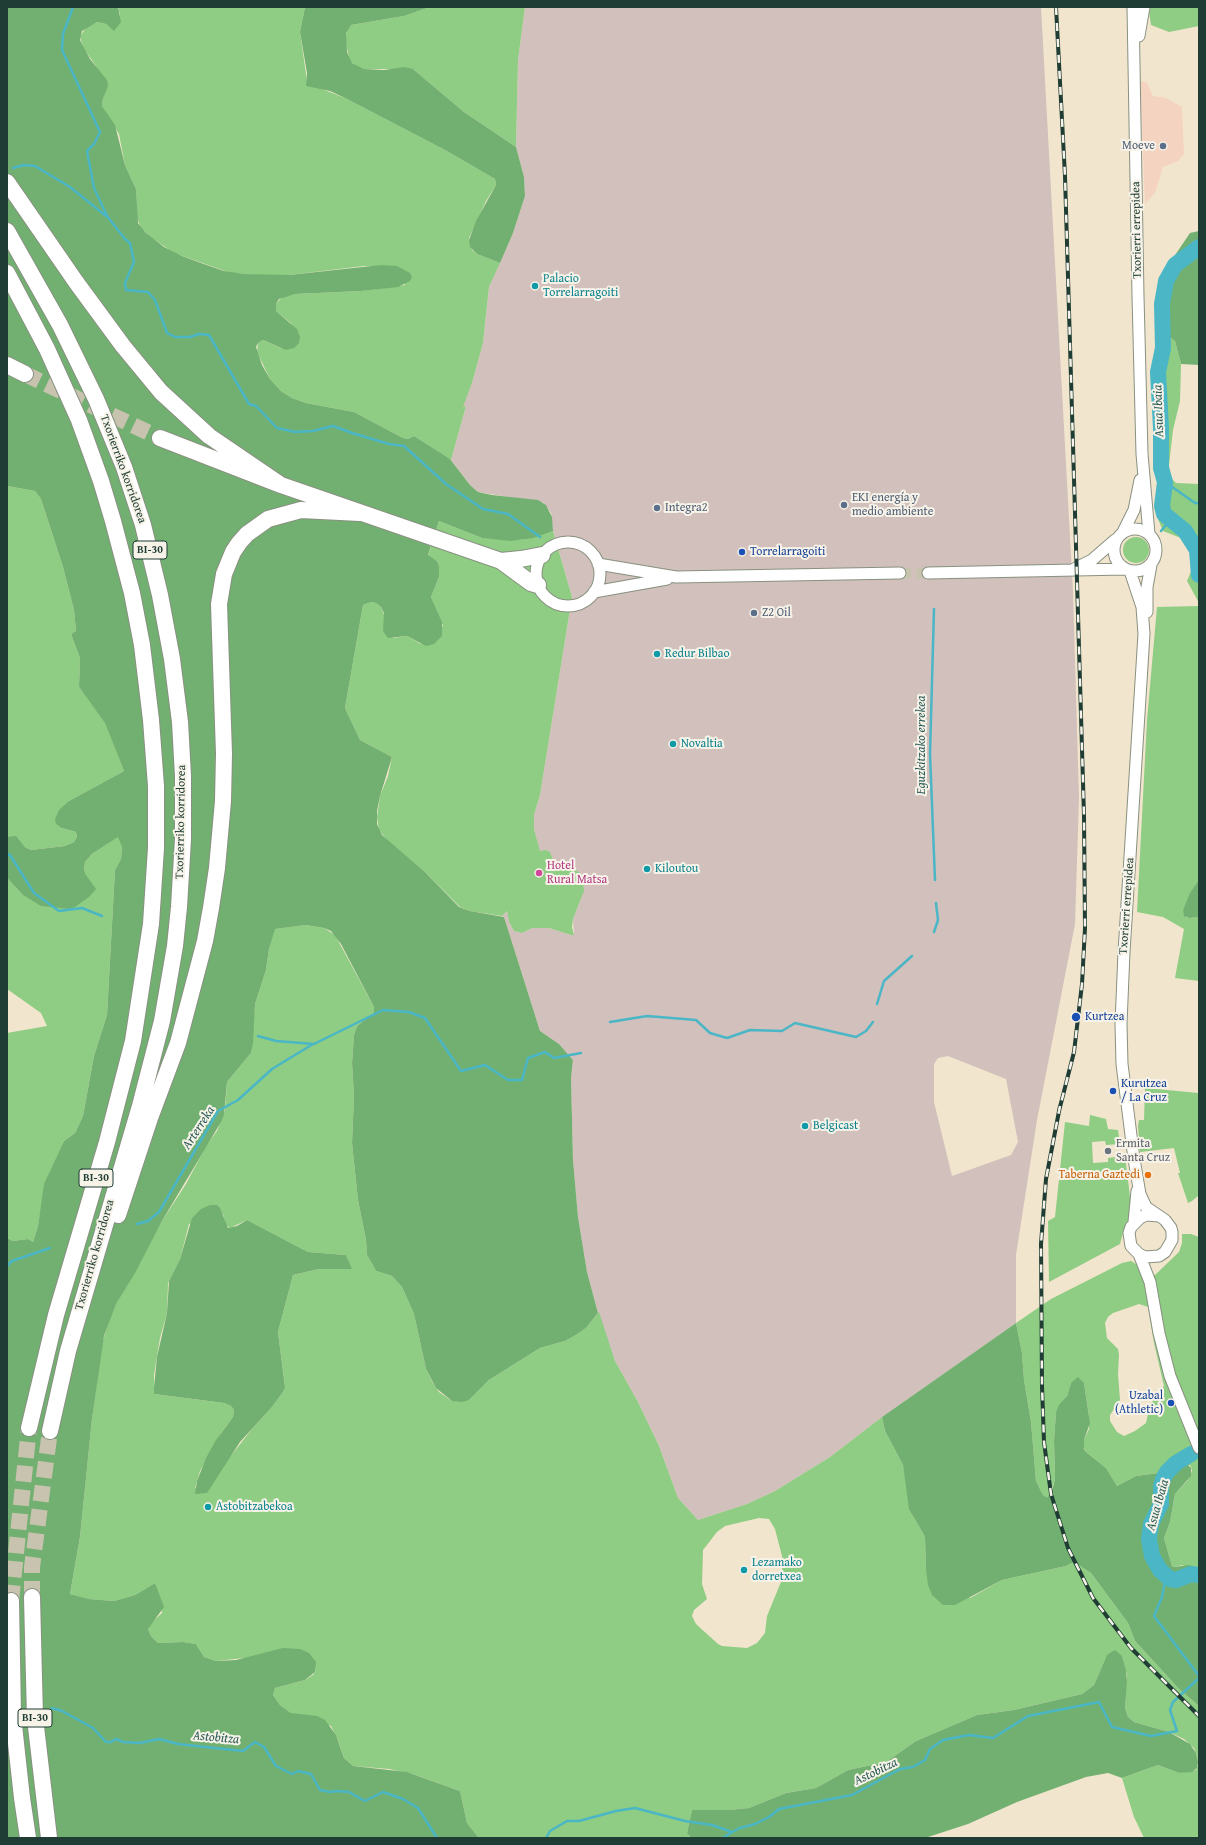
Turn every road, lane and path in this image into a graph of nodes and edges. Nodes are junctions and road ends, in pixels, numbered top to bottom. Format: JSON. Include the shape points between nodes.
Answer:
{"nodes":[{"id":1,"x":1133,"y":7,"type":"edge"},
{"id":2,"x":1144,"y":7,"type":"edge"},
{"id":3,"x":1134,"y":94,"type":"junction"},
{"id":4,"x":7,"y":182,"type":"edge"},
{"id":5,"x":7,"y":231,"type":"edge"},
{"id":6,"x":7,"y":273,"type":"edge"},
{"id":7,"x":7,"y":282,"type":"edge"},
{"id":8,"x":28,"y":313,"type":"junction"},
{"id":9,"x":7,"y":365,"type":"edge"},
{"id":10,"x":25,"y":374,"type":"tunnel mouth"},
{"id":11,"x":160,"y":438,"type":"tunnel mouth"},
{"id":12,"x":1142,"y":454,"type":"junction"},
{"id":13,"x":281,"y":485,"type":"junction"},
{"id":14,"x":360,"y":514,"type":"junction"},
{"id":15,"x":1124,"y":532,"type":"junction"},
{"id":16,"x":1149,"y":534,"type":"junction"},
{"id":17,"x":1115,"y":540,"type":"junction"},
{"id":18,"x":542,"y":555,"type":"junction"},
{"id":19,"x":500,"y":560,"type":"junction"},
{"id":20,"x":598,"y":564,"type":"junction"},
{"id":21,"x":1151,"y":565,"type":"junction"},
{"id":22,"x":1127,"y":570,"type":"junction"},
{"id":23,"x":1070,"y":571,"type":"junction"},
{"id":24,"x":928,"y":573,"type":"tunnel mouth"},
{"id":25,"x":900,"y":574,"type":"tunnel mouth"},
{"id":26,"x":676,"y":577,"type":"junction"},
{"id":27,"x":538,"y":586,"type":"junction"},
{"id":28,"x":594,"y":592,"type":"junction"},
{"id":29,"x":1144,"y":634,"type":"junction"},
{"id":30,"x":1137,"y":1178,"type":"junction"},
{"id":31,"x":1159,"y":1216,"type":"junction"},
{"id":32,"x":1134,"y":1222,"type":"junction"},
{"id":33,"x":1139,"y":1254,"type":"junction"},
{"id":34,"x":1158,"y":1256,"type":"junction"},
{"id":35,"x":1152,"y":1296,"type":"junction"},
{"id":36,"x":68,"y":1351,"type":"junction"},
{"id":37,"x":29,"y":1428,"type":"tunnel mouth"},
{"id":38,"x":50,"y":1431,"type":"tunnel mouth"},
{"id":39,"x":1199,"y":1448,"type":"edge"},
{"id":40,"x":32,"y":1597,"type":"tunnel mouth"},
{"id":41,"x":11,"y":1601,"type":"dead end"},
{"id":42,"x":28,"y":1838,"type":"edge"},
{"id":43,"x":49,"y":1838,"type":"edge"}],
"edges":[{"from":1,"to":3,"type":"street","name":"Txorierri errepidea"},
{"from":2,"to":3,"type":"street"},
{"from":3,"to":12,"type":"street","name":"Txorierri errepidea"},
{"from":4,"to":13,"type":"highway","via":[[76,282],[161,392],[209,436]]},
{"from":5,"to":36,"type":"highway","name":"Txorierriko korridorea","number":"BI-30","via":[[60,325],[96,398],[124,467],[151,556],[168,638],[180,722],[184,803],[177,924],[168,987],[151,1066]]},
{"from":6,"to":8,"type":"highway","name":"Txorierriko korridorea","number":"BI-30"},
{"from":7,"to":8,"type":"highway"},
{"from":8,"to":37,"type":"highway","name":"Txorierriko korridorea","number":"BI-30","via":[[61,377],[88,442],[132,593],[148,690],[154,760],[156,848],[151,924],[139,1011],[124,1079],[56,1315]]},
{"from":9,"to":10,"type":"highway"},
{"from":11,"to":13,"type":"highway"},
{"from":12,"to":15,"type":"street","name":"Txorierri errepidea","via":[[1137,499]]},
{"from":12,"to":16,"type":"street","name":"Txorierri errepidea"},
{"from":13,"to":14,"type":"highway"},
{"from":14,"to":19,"type":"highway"},
{"from":14,"to":36,"type":"highway","via":[[301,510],[268,519],[246,534],[233,552],[224,574],[219,604],[224,747],[223,801],[217,868],[209,918],[178,1043],[150,1118],[79,1331]]},
{"from":15,"to":16,"type":"street","via":[[1136,529]]},
{"from":15,"to":17,"type":"street","name":"Txorierri errepidea"},
{"from":16,"to":21,"type":"street","name":"Txorierri errepidea","via":[[1156,546]]},
{"from":17,"to":22,"type":"street","name":"Txorierri errepidea","via":[[1115,560]]},
{"from":17,"to":23,"type":"street","via":[[1092,560]]},
{"from":18,"to":19,"type":"highway","via":[[521,560]]},
{"from":18,"to":20,"type":"street","via":[[558,543],[574,542],[589,550]]},
{"from":18,"to":27,"type":"street","via":[[536,573]]},
{"from":19,"to":27,"type":"highway"},
{"from":20,"to":26,"type":"street"},
{"from":20,"to":28,"type":"street","via":[[600,574]]},
{"from":21,"to":22,"type":"street","via":[[1138,572]]},
{"from":21,"to":29,"type":"street","name":"Txorierri errepidea"},
{"from":22,"to":23,"type":"street"},
{"from":22,"to":29,"type":"street","name":"Txorierri errepidea","via":[[1142,607]]},
{"from":23,"to":24,"type":"street"},
{"from":25,"to":26,"type":"street"},
{"from":26,"to":28,"type":"street"},
{"from":27,"to":28,"type":"street","via":[[546,597],[562,605],[577,604]]},
{"from":29,"to":30,"type":"street","name":"Txorierri errepidea","via":[[1121,1024],[1125,1092]]},
{"from":30,"to":31,"type":"street","name":"Txorierri errepidea","via":[[1146,1207]]},
{"from":30,"to":32,"type":"street","name":"Txorierri errepidea"},
{"from":31,"to":32,"type":"street","via":[[1146,1215]]},
{"from":31,"to":34,"type":"street","name":"Txorierri errepidea","via":[[1171,1228],[1172,1240],[1165,1252]]},
{"from":32,"to":33,"type":"street","name":"Txorierri errepidea","via":[[1129,1239],[1131,1246]]},
{"from":33,"to":34,"type":"street","via":[[1152,1258]]},
{"from":33,"to":35,"type":"street","name":"Txorierri errepidea","via":[[1148,1275]]},
{"from":34,"to":35,"type":"street","name":"Txorierri errepidea"},
{"from":35,"to":39,"type":"street","name":"Txorierri errepidea","via":[[1158,1333],[1170,1376]]},
{"from":36,"to":38,"type":"highway","name":"Txorierriko korridorea","number":"BI-30"},
{"from":40,"to":43,"type":"highway","number":"BI-30","via":[[35,1718]]},
{"from":41,"to":42,"type":"highway","number":"BI-30","via":[[14,1723]]}]}
